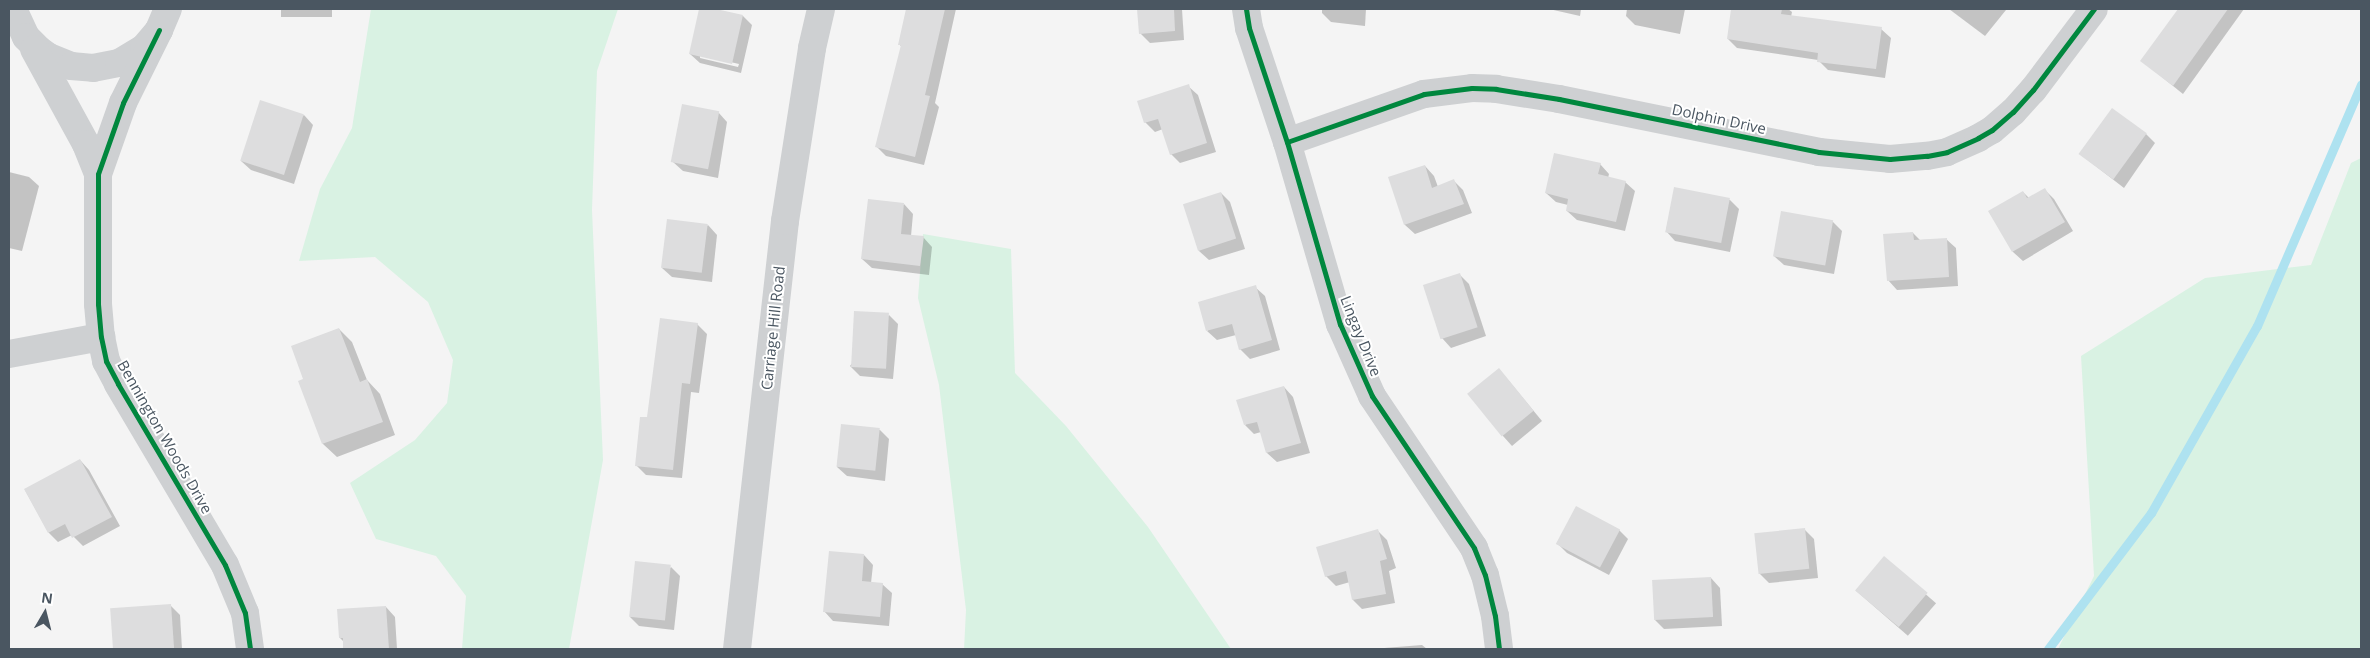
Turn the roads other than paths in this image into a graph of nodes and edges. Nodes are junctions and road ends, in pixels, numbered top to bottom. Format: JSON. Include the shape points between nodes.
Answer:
{"nodes":[{"id":1,"x":12,"y":9,"type":"edge"},
{"id":2,"x":821,"y":9,"type":"edge"},
{"id":3,"x":1246,"y":9,"type":"edge"},
{"id":4,"x":2094,"y":9,"type":"edge"},
{"id":5,"x":163,"y":19,"type":"edge"},
{"id":6,"x":31,"y":43,"type":"junction"},
{"id":7,"x":1287,"y":142,"type":"junction"},
{"id":8,"x":98,"y":174,"type":"junction"},
{"id":9,"x":101,"y":337,"type":"junction"},
{"id":10,"x":9,"y":354,"type":"edge"},
{"id":11,"x":250,"y":649,"type":"edge"},
{"id":12,"x":737,"y":649,"type":"edge"},
{"id":13,"x":1499,"y":649,"type":"edge"}],
"edges":[{"from":1,"to":6,"type":"street","name":"Bennington Woods Drive"},
{"from":2,"to":12,"type":"street","name":"Carriage Hill Road","via":[[785,221]]},
{"from":3,"to":7,"type":"street","name":"Lingay Drive","via":[[1252,37]]},
{"from":4,"to":7,"type":"street","name":"Dolphin Drive","via":[[2013,112],[1978,138],[1947,152],[1927,156],[1890,159],[1819,152],[1559,99],[1472,88],[1424,94]]},
{"from":5,"to":6,"type":"street","name":"Bennington Woods Drive","via":[[150,42],[137,54],[102,68],[61,63]]},
{"from":5,"to":8,"type":"street","name":"Bennington Woods Drive","via":[[123,103]]},
{"from":6,"to":8,"type":"street","name":"Bennington Woods Drive","via":[[86,144]]},
{"from":7,"to":13,"type":"street","name":"Lingay Drive","via":[[1340,324],[1372,396],[1474,548],[1495,616]]},
{"from":8,"to":9,"type":"street","name":"Bennington Woods Drive"},
{"from":9,"to":10,"type":"street"},
{"from":9,"to":11,"type":"street","name":"Bennington Woods Drive","via":[[106,361],[118,384],[225,565],[245,613]]}]}
